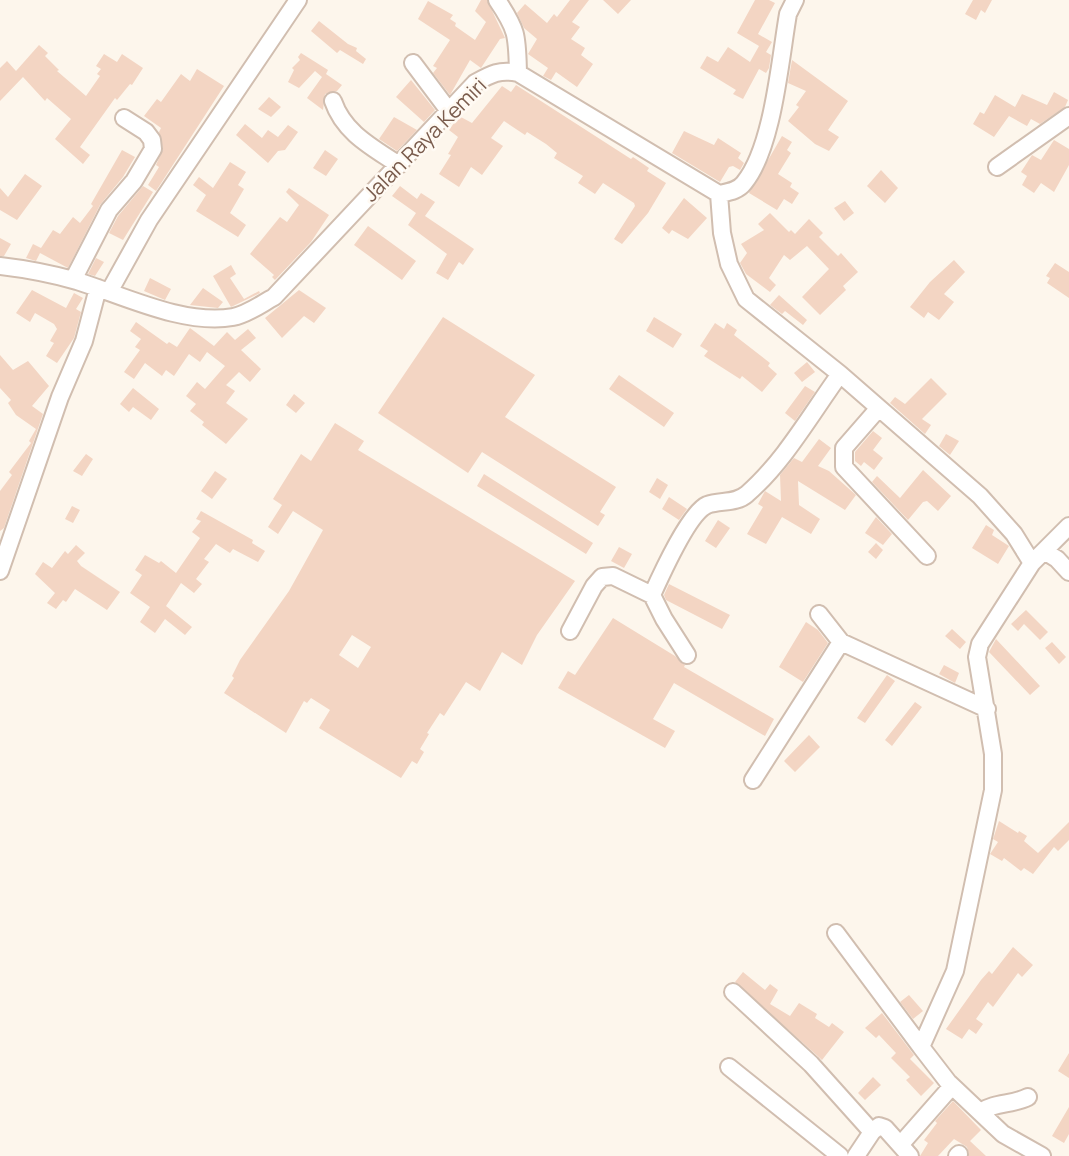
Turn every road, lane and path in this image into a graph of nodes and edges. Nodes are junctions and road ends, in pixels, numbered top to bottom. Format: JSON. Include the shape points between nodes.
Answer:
{"nodes":[{"id":1,"x":298,"y":0,"type":"edge"},
{"id":2,"x":497,"y":0,"type":"edge"},
{"id":3,"x":795,"y":0,"type":"edge"},
{"id":4,"x":413,"y":63,"type":"dead end"},
{"id":5,"x":519,"y":73,"type":"junction"},
{"id":6,"x":333,"y":101,"type":"dead end"},
{"id":7,"x":449,"y":111,"type":"junction"},
{"id":8,"x":1069,"y":116,"type":"edge"},
{"id":9,"x":124,"y":118,"type":"dead end"},
{"id":10,"x":399,"y":165,"type":"junction"},
{"id":11,"x":997,"y":167,"type":"dead end"},
{"id":12,"x":719,"y":194,"type":"junction"},
{"id":13,"x":0,"y":266,"type":"edge"},
{"id":14,"x":73,"y":280,"type":"junction"},
{"id":15,"x":104,"y":290,"type":"junction"},
{"id":16,"x":840,"y":374,"type":"junction"},
{"id":17,"x":878,"y":409,"type":"junction"},
{"id":18,"x":1067,"y":532,"type":"edge"},
{"id":19,"x":927,"y":556,"type":"dead end"},
{"id":20,"x":1038,"y":557,"type":"junction"},
{"id":21,"x":0,"y":571,"type":"edge"},
{"id":22,"x":1069,"y":572,"type":"edge"},
{"id":23,"x":652,"y":595,"type":"junction"},
{"id":24,"x":819,"y":614,"type":"dead end"},
{"id":25,"x":570,"y":631,"type":"dead end"},
{"id":26,"x":842,"y":642,"type":"junction"},
{"id":27,"x":687,"y":655,"type":"dead end"},
{"id":28,"x":987,"y":709,"type":"junction"},
{"id":29,"x":753,"y":780,"type":"dead end"},
{"id":30,"x":836,"y":933,"type":"dead end"},
{"id":31,"x":733,"y":992,"type":"dead end"},
{"id":32,"x":921,"y":1047,"type":"junction"},
{"id":33,"x":729,"y":1067,"type":"dead end"},
{"id":34,"x":952,"y":1086,"type":"junction"},
{"id":35,"x":1028,"y":1097,"type":"dead end"},
{"id":36,"x":980,"y":1112,"type":"junction"},
{"id":37,"x":872,"y":1132,"type":"junction"},
{"id":38,"x":905,"y":1150,"type":"edge"},
{"id":39,"x":840,"y":1156,"type":"edge"},
{"id":40,"x":856,"y":1156,"type":"edge"},
{"id":41,"x":1042,"y":1156,"type":"edge"}],
"edges":[{"from":1,"to":15,"type":"street"},
{"from":2,"to":5,"type":"street","via":[[513,24]]},
{"from":3,"to":12,"type":"street","via":[[788,14],[758,160],[744,184],[735,191]]},
{"from":4,"to":7,"type":"street"},
{"from":5,"to":7,"type":"street","name":"Jalan Raya Kemiri","via":[[494,72],[475,83]]},
{"from":5,"to":12,"type":"street"},
{"from":6,"to":10,"type":"street","via":[[339,118],[352,132]]},
{"from":7,"to":10,"type":"street","name":"Jalan Raya Kemiri"},
{"from":8,"to":11,"type":"street"},
{"from":9,"to":14,"type":"street","via":[[146,132],[153,149],[134,181],[109,210]]},
{"from":10,"to":15,"type":"street","name":"Jalan Raya Kemiri","via":[[274,297],[248,312],[222,318],[184,315]]},
{"from":12,"to":16,"type":"street","via":[[727,253],[746,299]]},
{"from":13,"to":14,"type":"street","name":"Jalan Raya Kemiri"},
{"from":14,"to":15,"type":"street","name":"Jalan Raya Kemiri"},
{"from":15,"to":21,"type":"street","via":[[60,396]]},
{"from":16,"to":17,"type":"street"},
{"from":16,"to":23,"type":"street","via":[[775,463],[746,495],[707,505],[697,512]]},
{"from":17,"to":19,"type":"street","via":[[844,448],[844,467]]},
{"from":17,"to":20,"type":"street","via":[[980,496]]},
{"from":18,"to":20,"type":"street"},
{"from":20,"to":22,"type":"street","via":[[1057,559]]},
{"from":20,"to":28,"type":"street","via":[[980,644],[978,672]]},
{"from":23,"to":25,"type":"street","via":[[613,576],[602,577]]},
{"from":23,"to":27,"type":"street"},
{"from":24,"to":26,"type":"street"},
{"from":26,"to":28,"type":"street"},
{"from":26,"to":29,"type":"street"},
{"from":28,"to":32,"type":"street","via":[[993,790],[954,971]]},
{"from":30,"to":32,"type":"street"},
{"from":31,"to":37,"type":"street","via":[[812,1064]]},
{"from":32,"to":34,"type":"street"},
{"from":33,"to":39,"type":"street"},
{"from":34,"to":36,"type":"street"},
{"from":34,"to":38,"type":"street"},
{"from":35,"to":36,"type":"street","via":[[990,1105]]},
{"from":36,"to":41,"type":"street","via":[[1003,1134]]},
{"from":37,"to":38,"type":"street","via":[[879,1126],[885,1128]]},
{"from":37,"to":40,"type":"street"}]}
